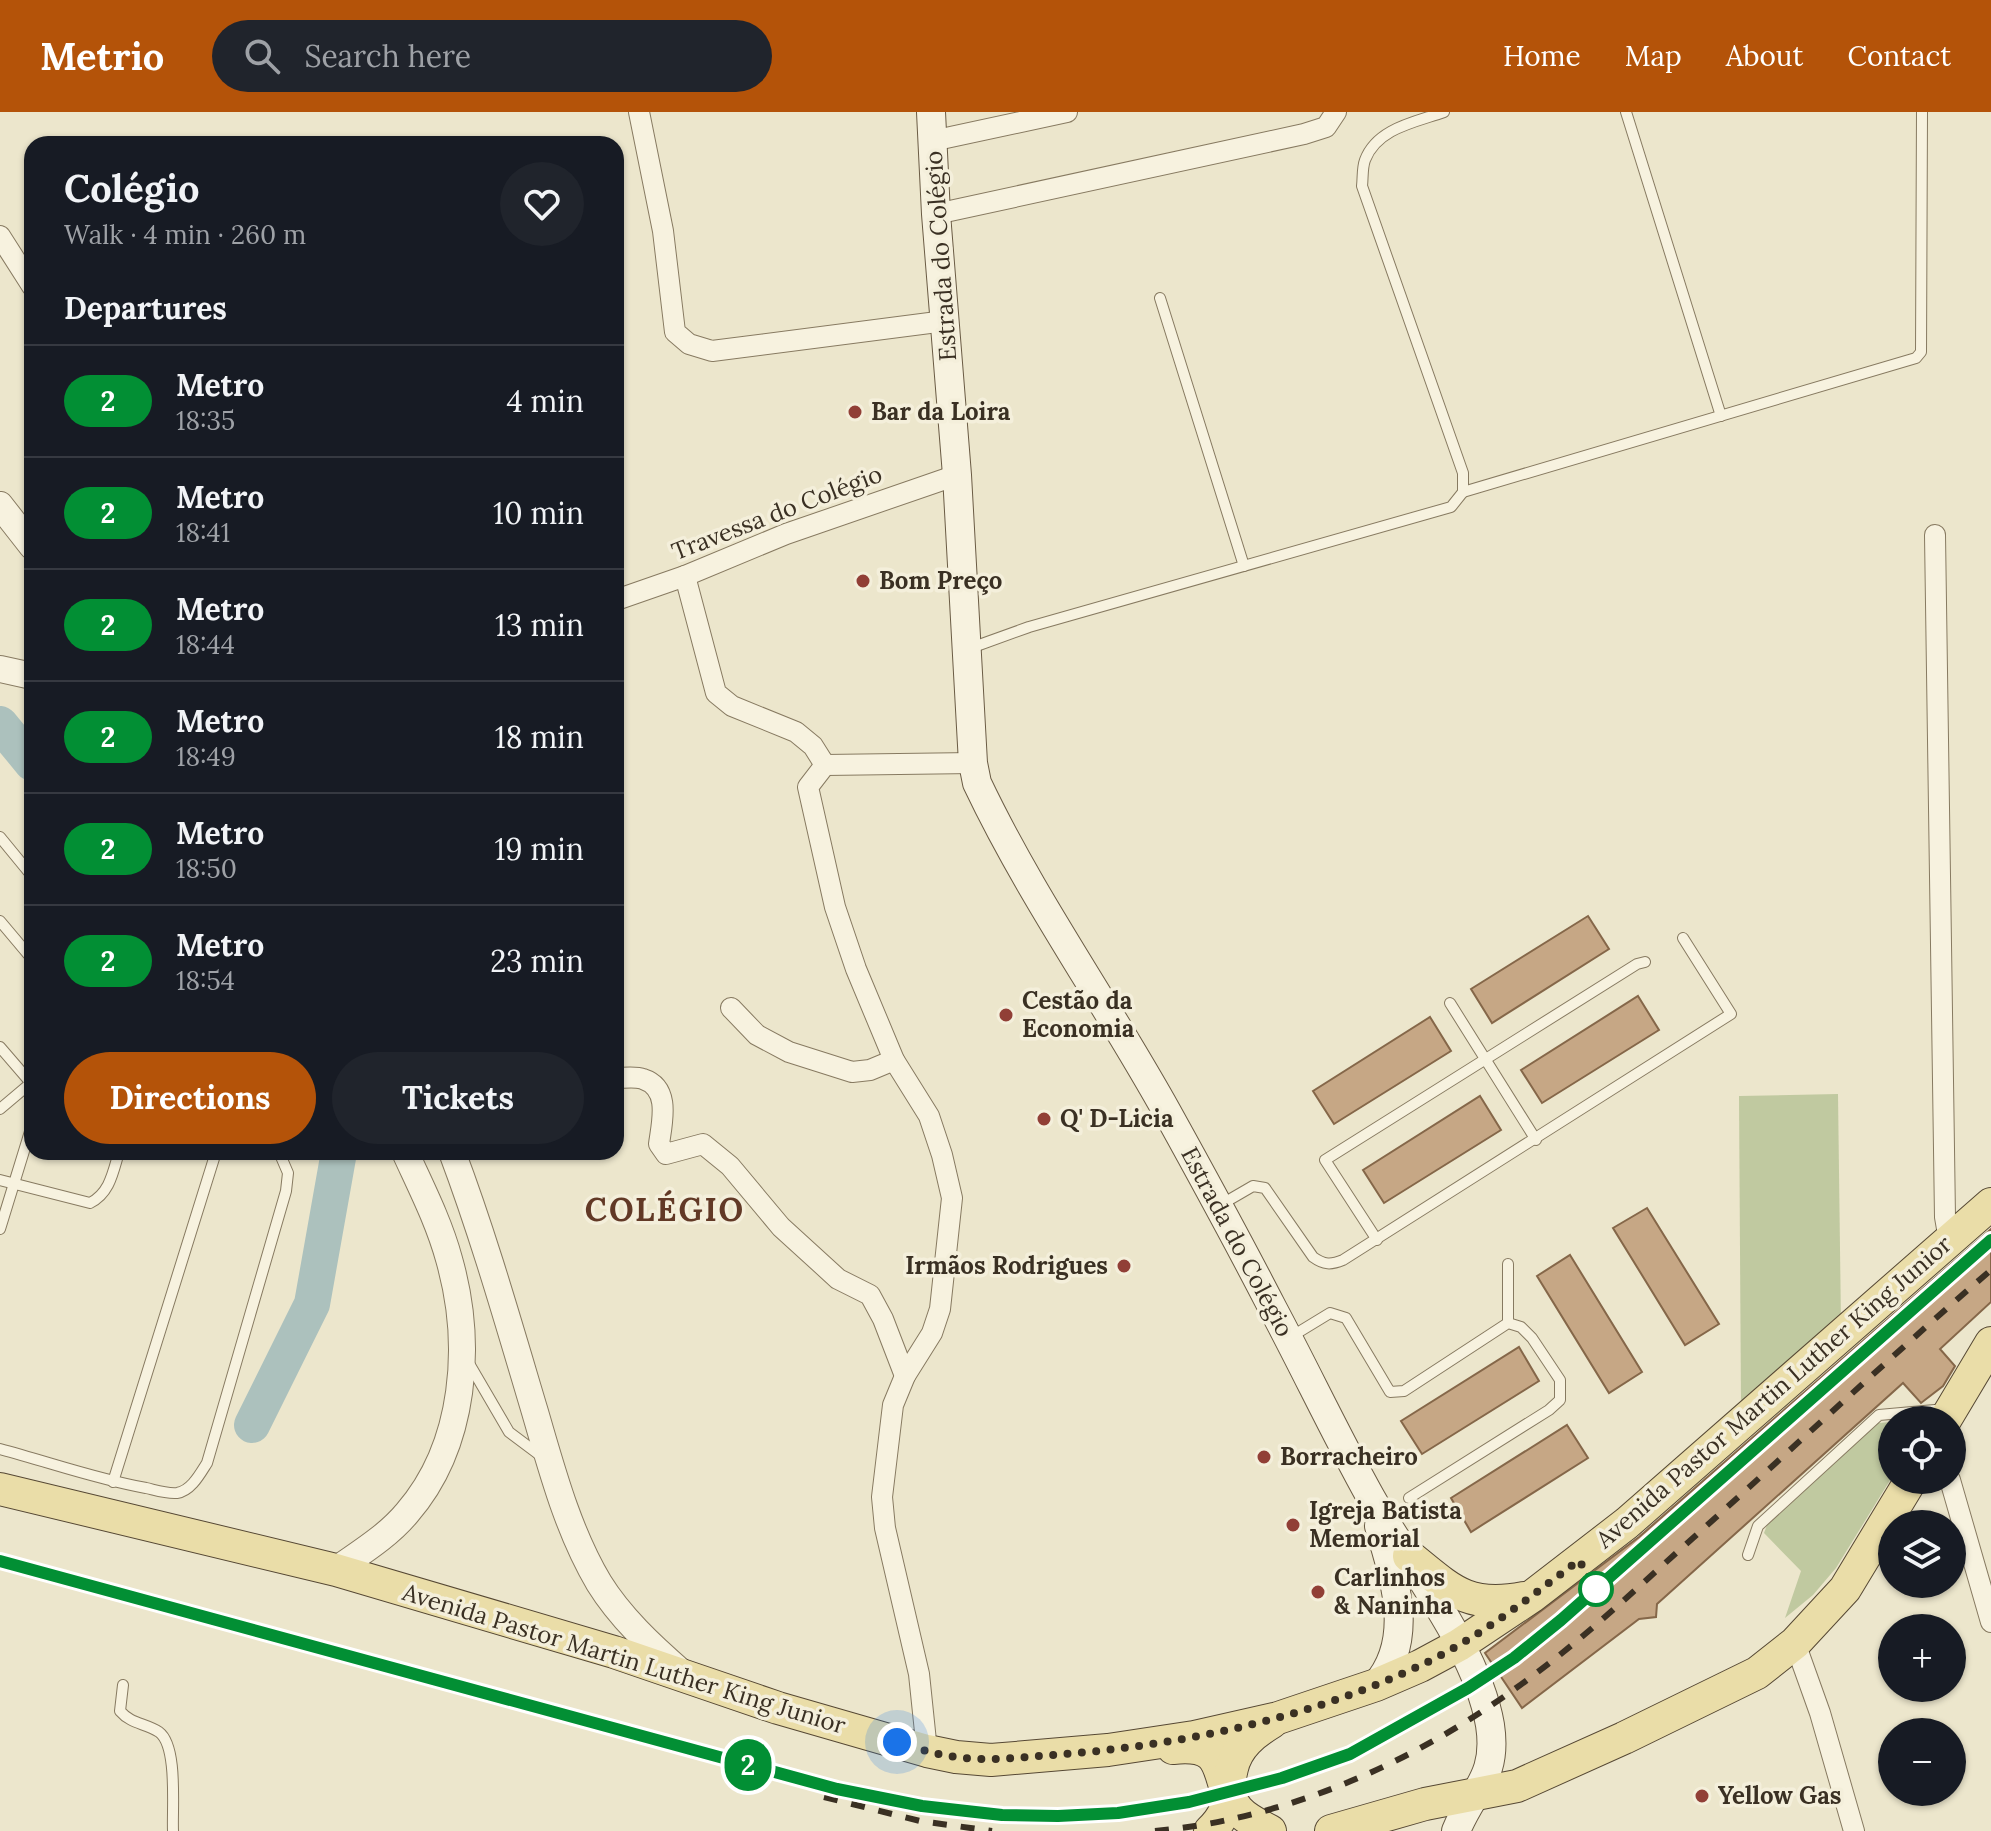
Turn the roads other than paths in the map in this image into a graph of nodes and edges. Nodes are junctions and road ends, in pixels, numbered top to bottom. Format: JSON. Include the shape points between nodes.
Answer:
{"nodes":[{"id":1,"x":639,"y":112,"type":"edge"},
{"id":2,"x":931,"y":112,"type":"edge"},
{"id":3,"x":1067,"y":112,"type":"edge"},
{"id":4,"x":1336,"y":112,"type":"edge"},
{"id":5,"x":1444,"y":112,"type":"edge"},
{"id":6,"x":1626,"y":112,"type":"edge"},
{"id":7,"x":1922,"y":112,"type":"edge"},
{"id":8,"x":932,"y":141,"type":"junction"},
{"id":9,"x":936,"y":214,"type":"junction"},
{"id":10,"x":0,"y":236,"type":"edge"},
{"id":11,"x":24,"y":274,"type":"edge"},
{"id":12,"x":1160,"y":298,"type":"dead end"},
{"id":13,"x":945,"y":321,"type":"junction"},
{"id":14,"x":1721,"y":416,"type":"junction"},
{"id":15,"x":957,"y":475,"type":"junction"},
{"id":16,"x":1463,"y":492,"type":"junction"},
{"id":17,"x":0,"y":505,"type":"edge"},
{"id":18,"x":1935,"y":535,"type":"dead end"},
{"id":19,"x":24,"y":536,"type":"edge"},
{"id":20,"x":1244,"y":566,"type":"junction"},
{"id":21,"x":685,"y":576,"type":"junction"},
{"id":22,"x":624,"y":597,"type":"edge"},
{"id":23,"x":966,"y":650,"type":"junction"},
{"id":24,"x":0,"y":669,"type":"edge"},
{"id":25,"x":24,"y":674,"type":"edge"},
{"id":26,"x":973,"y":763,"type":"junction"},
{"id":27,"x":825,"y":765,"type":"junction"},
{"id":28,"x":0,"y":837,"type":"edge"},
{"id":29,"x":24,"y":866,"type":"edge"},
{"id":30,"x":0,"y":921,"type":"edge"},
{"id":31,"x":1683,"y":938,"type":"dead end"},
{"id":32,"x":24,"y":950,"type":"edge"},
{"id":33,"x":1645,"y":962,"type":"dead end"},
{"id":34,"x":1450,"y":1003,"type":"dead end"},
{"id":35,"x":731,"y":1008,"type":"dead end"},
{"id":36,"x":0,"y":1047,"type":"edge"},
{"id":37,"x":1485,"y":1059,"type":"junction"},
{"id":38,"x":894,"y":1060,"type":"junction"},
{"id":39,"x":24,"y":1074,"type":"edge"},
{"id":40,"x":624,"y":1078,"type":"edge"},
{"id":41,"x":24,"y":1088,"type":"edge"},
{"id":42,"x":0,"y":1109,"type":"edge"},
{"id":43,"x":1536,"y":1140,"type":"junction"},
{"id":44,"x":24,"y":1151,"type":"edge"},
{"id":45,"x":116,"y":1160,"type":"edge"},
{"id":46,"x":214,"y":1160,"type":"edge"},
{"id":47,"x":282,"y":1160,"type":"edge"},
{"id":48,"x":409,"y":1160,"type":"edge"},
{"id":49,"x":455,"y":1160,"type":"edge"},
{"id":50,"x":0,"y":1180,"type":"edge"},
{"id":51,"x":14,"y":1184,"type":"junction"},
{"id":52,"x":1991,"y":1204,"type":"edge"},
{"id":53,"x":1217,"y":1206,"type":"junction"},
{"id":54,"x":0,"y":1229,"type":"edge"},
{"id":55,"x":1377,"y":1240,"type":"junction"},
{"id":56,"x":1949,"y":1240,"type":"junction"},
{"id":57,"x":1508,"y":1264,"type":"dead end"},
{"id":58,"x":1508,"y":1323,"type":"junction"},
{"id":59,"x":1289,"y":1338,"type":"junction"},
{"id":60,"x":1991,"y":1343,"type":"edge"},
{"id":61,"x":461,"y":1351,"type":"junction"},
{"id":62,"x":905,"y":1376,"type":"junction"},
{"id":63,"x":1953,"y":1406,"type":"edge"},
{"id":64,"x":1878,"y":1416,"type":"edge"},
{"id":65,"x":0,"y":1449,"type":"edge"},
{"id":66,"x":550,"y":1462,"type":"junction"},
{"id":67,"x":113,"y":1482,"type":"junction"},
{"id":68,"x":0,"y":1489,"type":"edge"},
{"id":69,"x":1903,"y":1494,"type":"edge"},
{"id":70,"x":1954,"y":1494,"type":"edge"},
{"id":71,"x":1371,"y":1498,"type":"junction"},
{"id":72,"x":1409,"y":1498,"type":"dead end"},
{"id":73,"x":1748,"y":1555,"type":"dead end"},
{"id":74,"x":1409,"y":1556,"type":"junction"},
{"id":75,"x":336,"y":1570,"type":"junction"},
{"id":76,"x":1531,"y":1597,"type":"junction"},
{"id":77,"x":1991,"y":1622,"type":"edge"},
{"id":78,"x":1795,"y":1643,"type":"junction"},
{"id":79,"x":1459,"y":1645,"type":"junction"},
{"id":80,"x":687,"y":1677,"type":"junction"},
{"id":81,"x":123,"y":1685,"type":"dead end"},
{"id":82,"x":1376,"y":1685,"type":"junction"},
{"id":83,"x":1278,"y":1718,"type":"junction"},
{"id":84,"x":1108,"y":1750,"type":"junction"},
{"id":85,"x":927,"y":1751,"type":"junction"},
{"id":86,"x":1477,"y":1794,"type":"junction"},
{"id":87,"x":1230,"y":1797,"type":"junction"},
{"id":88,"x":1397,"y":1823,"type":"edge"},
{"id":89,"x":173,"y":1831,"type":"edge"},
{"id":90,"x":1210,"y":1831,"type":"edge"},
{"id":91,"x":1270,"y":1831,"type":"edge"},
{"id":92,"x":1331,"y":1831,"type":"edge"},
{"id":93,"x":1456,"y":1831,"type":"edge"},
{"id":94,"x":1854,"y":1831,"type":"edge"}],
"edges":[{"from":1,"to":13,"type":"street","via":[[663,231],[675,332],[689,344],[712,351]]},
{"from":2,"to":8,"type":"main road","name":"Estrada do Colégio"},
{"from":3,"to":8,"type":"street"},
{"from":4,"to":9,"type":"street","via":[[1326,127],[1304,134]]},
{"from":5,"to":16,"type":"lane","via":[[1390,131],[1365,161],[1362,186],[1463,473]]},
{"from":6,"to":14,"type":"lane"},
{"from":7,"to":14,"type":"lane","via":[[1921,352],[1916,358]]},
{"from":8,"to":9,"type":"main road","name":"Estrada do Colégio"},
{"from":9,"to":13,"type":"main road","name":"Estrada do Colégio"},
{"from":10,"to":11,"type":"street"},
{"from":12,"to":20,"type":"lane"},
{"from":13,"to":15,"type":"main road","name":"Estrada do Colégio"},
{"from":14,"to":16,"type":"lane"},
{"from":15,"to":21,"type":"street","name":"Travessa do Colégio","via":[[786,534]]},
{"from":15,"to":23,"type":"main road","name":"Estrada do Colégio"},
{"from":16,"to":20,"type":"lane","via":[[1451,507]]},
{"from":17,"to":19,"type":"street"},
{"from":18,"to":56,"type":"street"},
{"from":20,"to":23,"type":"lane"},
{"from":21,"to":22,"type":"street","name":"Travessa do Colégio"},
{"from":21,"to":27,"type":"street","via":[[716,693],[732,706],[796,732]]},
{"from":23,"to":26,"type":"main road","name":"Estrada do Colégio"},
{"from":24,"to":25,"type":"street"},
{"from":26,"to":27,"type":"street"},
{"from":26,"to":53,"type":"main road","name":"Estrada do Colégio","via":[[989,808]]},
{"from":27,"to":38,"type":"street","via":[[808,787],[809,802],[835,907]]},
{"from":28,"to":29,"type":"lane"},
{"from":30,"to":32,"type":"lane"},
{"from":31,"to":43,"type":"lane","via":[[1731,1014]]},
{"from":33,"to":37,"type":"lane"},
{"from":34,"to":37,"type":"lane"},
{"from":35,"to":38,"type":"street","via":[[757,1035],[789,1052],[852,1072]]},
{"from":36,"to":39,"type":"lane"},
{"from":37,"to":43,"type":"lane"},
{"from":37,"to":55,"type":"lane","via":[[1325,1160]]},
{"from":38,"to":62,"type":"street","via":[[929,1116],[952,1198],[940,1309],[932,1333]]},
{"from":40,"to":62,"type":"street","via":[[643,1079],[657,1089],[664,1105],[659,1144],[666,1154],[703,1144],[838,1279],[870,1295]]},
{"from":41,"to":42,"type":"lane"},
{"from":43,"to":55,"type":"lane"},
{"from":44,"to":51,"type":"lane"},
{"from":45,"to":51,"type":"lane","via":[[106,1191],[90,1203]]},
{"from":46,"to":67,"type":"lane"},
{"from":47,"to":67,"type":"lane","via":[[288,1173],[286,1191],[207,1463],[198,1478],[177,1493]]},
{"from":48,"to":61,"type":"street","via":[[449,1259],[459,1302]]},
{"from":49,"to":66,"type":"street"},
{"from":50,"to":51,"type":"lane"},
{"from":51,"to":54,"type":"lane"},
{"from":52,"to":56,"type":"main road","name":"Avenida Pastor Martin Luther King Junior"},
{"from":53,"to":55,"type":"lane","via":[[1253,1186],[1265,1188],[1321,1263],[1343,1260]]},
{"from":53,"to":59,"type":"main road","name":"Estrada do Colégio"},
{"from":56,"to":76,"type":"main road","name":"Avenida Pastor Martin Luther King Junior","via":[[1627,1523]]},
{"from":57,"to":58,"type":"lane"},
{"from":58,"to":59,"type":"lane","via":[[1404,1391],[1390,1392],[1346,1318],[1330,1313]]},
{"from":58,"to":72,"type":"lane","via":[[1521,1327],[1546,1359],[1560,1380],[1560,1400]]},
{"from":59,"to":71,"type":"main road","name":"Estrada do Colégio"},
{"from":60,"to":63,"type":"main road"},
{"from":61,"to":66,"type":"lane","via":[[509,1432]]},
{"from":61,"to":75,"type":"street","via":[[450,1436],[431,1481],[406,1515]]},
{"from":62,"to":85,"type":"street","via":[[893,1405],[882,1497],[919,1674]]},
{"from":64,"to":73,"type":"lane","via":[[1758,1526]]},
{"from":65,"to":67,"type":"lane"},
{"from":66,"to":80,"type":"street","via":[[580,1547],[601,1585],[655,1650]]},
{"from":68,"to":75,"type":"main road","name":"Avenida Pastor Martin Luther King Junior"},
{"from":69,"to":78,"type":"main road","via":[[1845,1589]]},
{"from":70,"to":77,"type":"street"},
{"from":71,"to":74,"type":"main road","name":"Estrada do Colégio"},
{"from":71,"to":82,"type":"main road","name":"Estrada do Colégio","via":[[1398,1606],[1395,1654]]},
{"from":74,"to":76,"type":"main road","via":[[1451,1589],[1476,1600]]},
{"from":74,"to":79,"type":"main road","name":"Estrada do Colégio"},
{"from":75,"to":80,"type":"main road","name":"Avenida Pastor Martin Luther King Junior"},
{"from":76,"to":79,"type":"main road","name":"Avenida Pastor Martin Luther King Junior"},
{"from":78,"to":86,"type":"main road","via":[[1757,1673],[1636,1733],[1517,1786]]},
{"from":78,"to":94,"type":"street"},
{"from":79,"to":82,"type":"main road","name":"Avenida Pastor Martin Luther King Junior"},
{"from":79,"to":86,"type":"main road","name":"Estrada do Colégio","via":[[1490,1725],[1491,1763]]},
{"from":80,"to":85,"type":"main road","name":"Avenida Pastor Martin Luther King Junior"},
{"from":81,"to":89,"type":"lane","via":[[120,1711],[157,1731],[169,1744]]},
{"from":82,"to":83,"type":"main road","name":"Avenida Pastor Martin Luther King Junior"},
{"from":83,"to":84,"type":"main road","name":"Avenida Pastor Martin Luther King Junior"},
{"from":83,"to":87,"type":"main road","via":[[1245,1742],[1232,1768]]},
{"from":84,"to":85,"type":"main road","name":"Avenida Pastor Martin Luther King Junior","via":[[991,1760]]},
{"from":84,"to":87,"type":"main road","via":[[1201,1749],[1223,1771]]},
{"from":86,"to":88,"type":"main road","via":[[1437,1801]]},
{"from":86,"to":93,"type":"main road","name":"Estrada do Colégio"},
{"from":87,"to":90,"type":"main road","via":[[1226,1812]]},
{"from":87,"to":91,"type":"main road","via":[[1239,1811]]},
{"from":88,"to":92,"type":"main road"}]}
